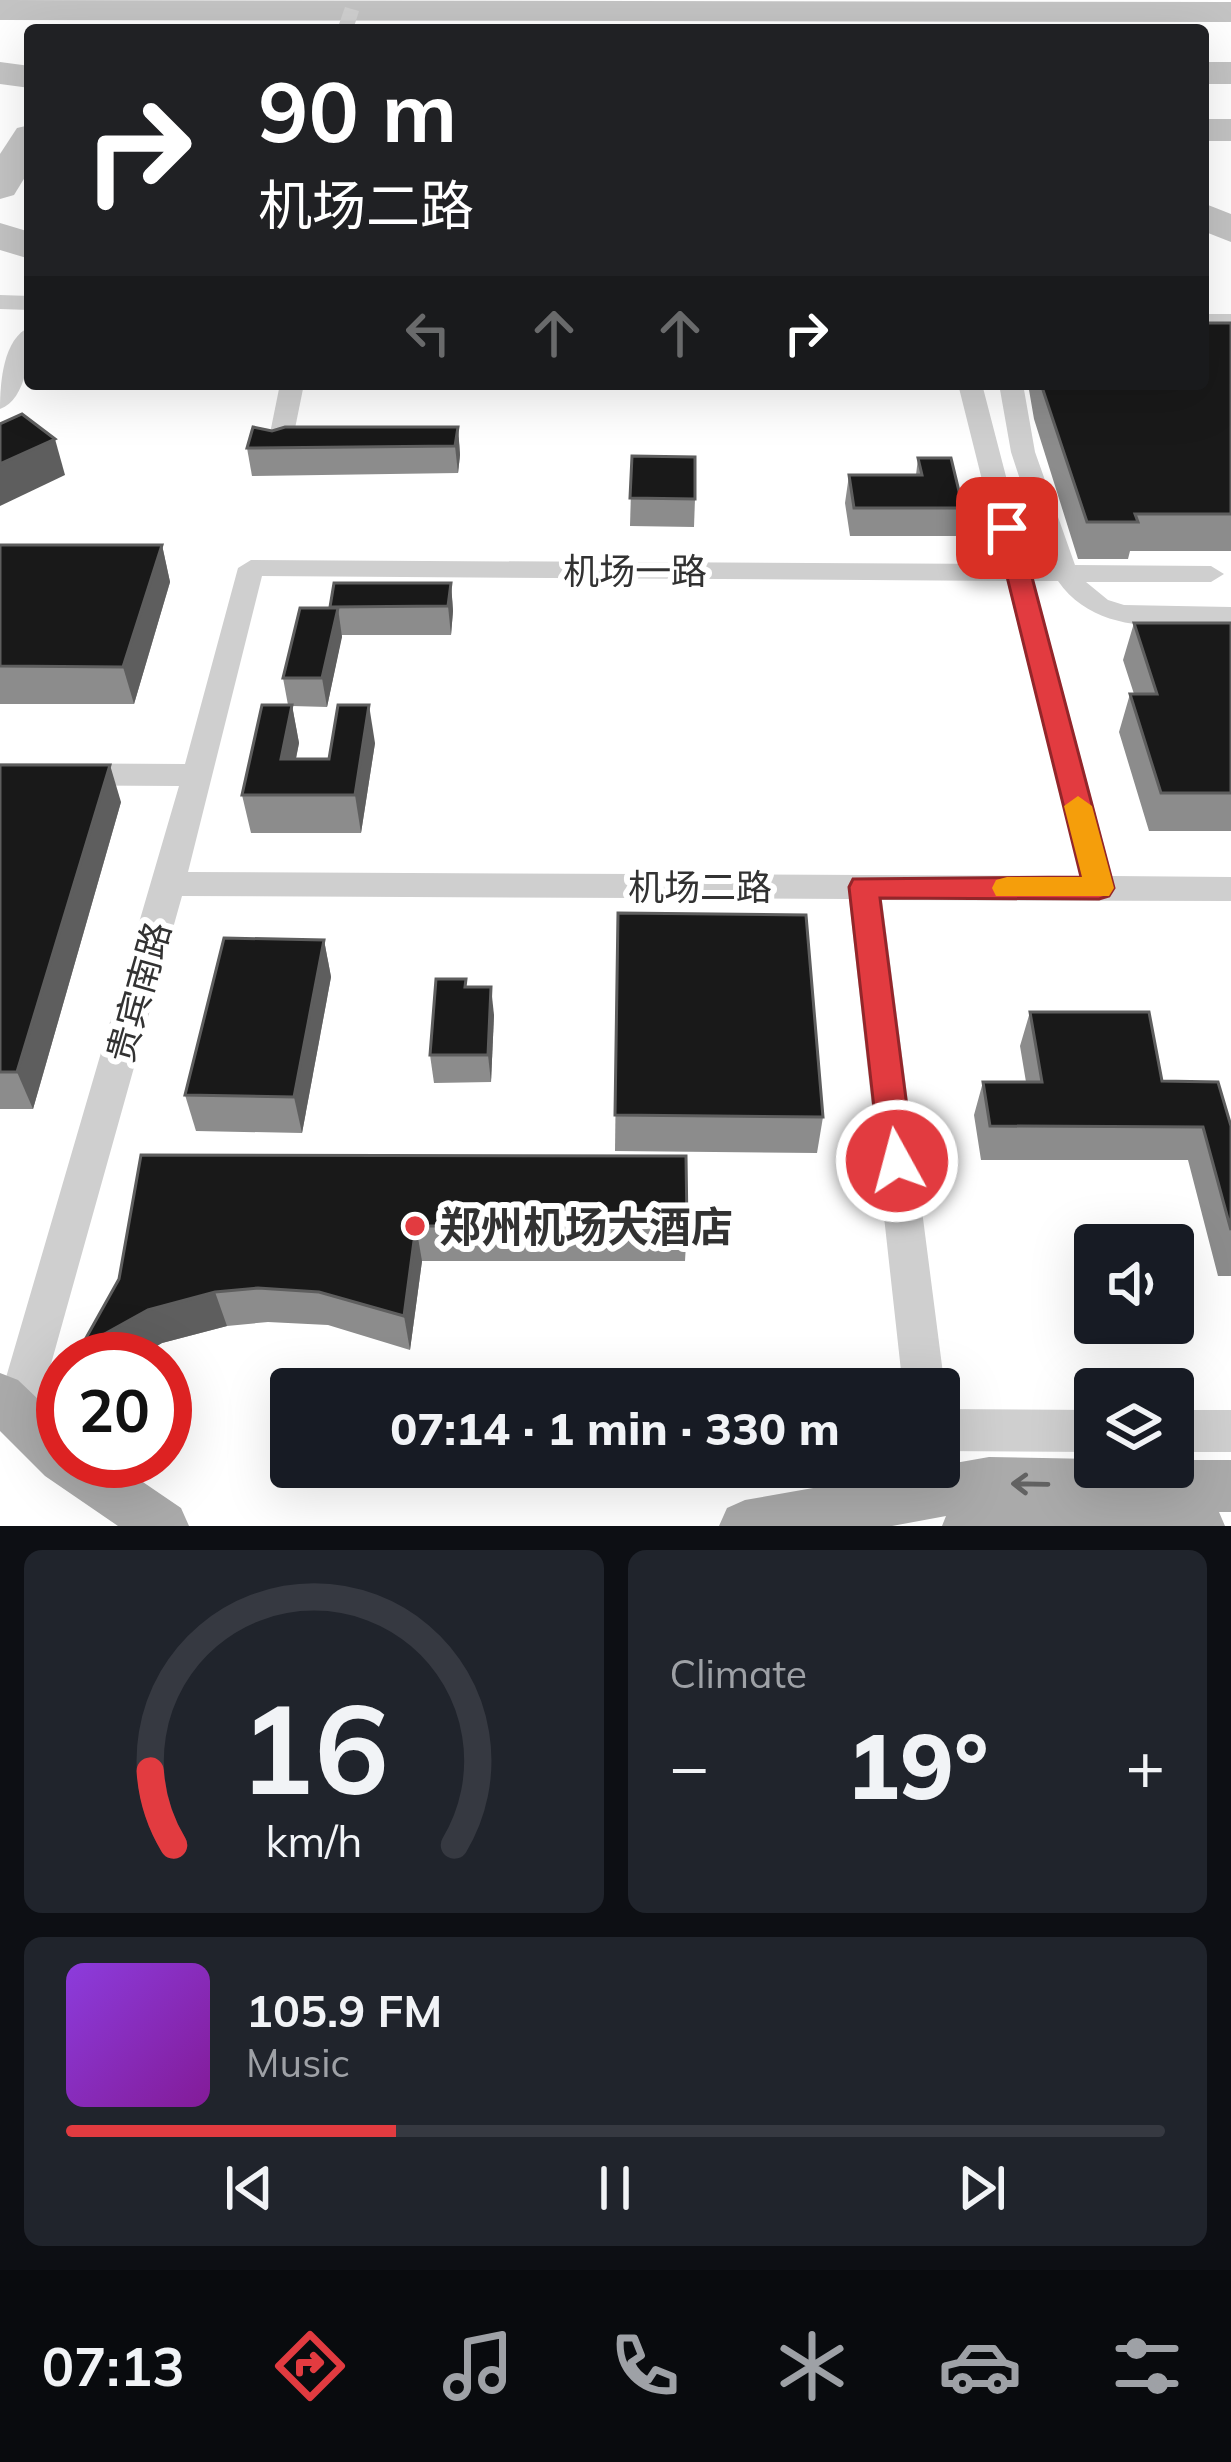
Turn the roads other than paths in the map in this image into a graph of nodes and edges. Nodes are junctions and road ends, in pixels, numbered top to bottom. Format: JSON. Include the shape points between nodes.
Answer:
{"nodes":[{"id":1,"x":351,"y":11,"type":"dead end"},
{"id":2,"x":347,"y":24,"type":"edge"},
{"id":3,"x":24,"y":348,"type":"edge"},
{"id":4,"x":291,"y":390,"type":"edge"},
{"id":5,"x":972,"y":390,"type":"edge"},
{"id":6,"x":1013,"y":390,"type":"edge"},
{"id":7,"x":0,"y":402,"type":"edge"},
{"id":8,"x":279,"y":448,"type":"edge"},
{"id":9,"x":250,"y":568,"type":"joint"},
{"id":10,"x":1018,"y":572,"type":"junction"},
{"id":11,"x":1061,"y":572,"type":"junction"},
{"id":12,"x":1211,"y":574,"type":"dead end"},
{"id":13,"x":1231,"y":616,"type":"edge"},
{"id":14,"x":0,"y":774,"type":"edge"},
{"id":15,"x":197,"y":776,"type":"junction"},
{"id":16,"x":169,"y":884,"type":"junction"},
{"id":17,"x":864,"y":887,"type":"junction"},
{"id":18,"x":1099,"y":888,"type":"junction"},
{"id":19,"x":1231,"y":889,"type":"edge"},
{"id":20,"x":921,"y":1368,"type":"edge"},
{"id":21,"x":960,"y":1430,"type":"edge"},
{"id":22,"x":1074,"y":1431,"type":"edge"},
{"id":23,"x":1194,"y":1431,"type":"edge"},
{"id":24,"x":1231,"y":1431,"type":"edge"},
{"id":25,"x":32,"y":1434,"type":"edge"},
{"id":26,"x":1231,"y":1486,"type":"edge"},
{"id":27,"x":975,"y":1525,"type":"edge"},
{"id":28,"x":164,"y":1526,"type":"edge"},
{"id":29,"x":746,"y":1526,"type":"edge"},
{"id":30,"x":1199,"y":1526,"type":"edge"}],
"edges":[{"from":1,"to":2,"type":"street"},
{"from":3,"to":7,"type":"street"},
{"from":4,"to":8,"type":"street"},
{"from":5,"to":10,"type":"street"},
{"from":6,"to":11,"type":"street","via":[[1019,437]]},
{"from":9,"to":10,"type":"street","name":"机场一路"},
{"from":9,"to":15,"type":"street","name":"贵宾南路"},
{"from":10,"to":11,"type":"street","name":"机场一路"},
{"from":10,"to":18,"type":"street"},
{"from":11,"to":12,"type":"street","name":"机场一路"},
{"from":11,"to":13,"type":"street","via":[[1080,596],[1115,614]]},
{"from":14,"to":15,"type":"street"},
{"from":15,"to":16,"type":"street","name":"贵宾南路"},
{"from":16,"to":17,"type":"street","name":"机场二路"},
{"from":16,"to":25,"type":"street","name":"贵宾南路"},
{"from":17,"to":18,"type":"street","name":"机场二路"},
{"from":17,"to":20,"type":"street"},
{"from":18,"to":19,"type":"street","name":"机场二路"},
{"from":21,"to":22,"type":"street"},
{"from":23,"to":24,"type":"street"},
{"from":25,"to":28,"type":"main road"},
{"from":26,"to":29,"type":"main road","one_way":true,"via":[[988,1484]]},
{"from":27,"to":30,"type":"main road"}]}
